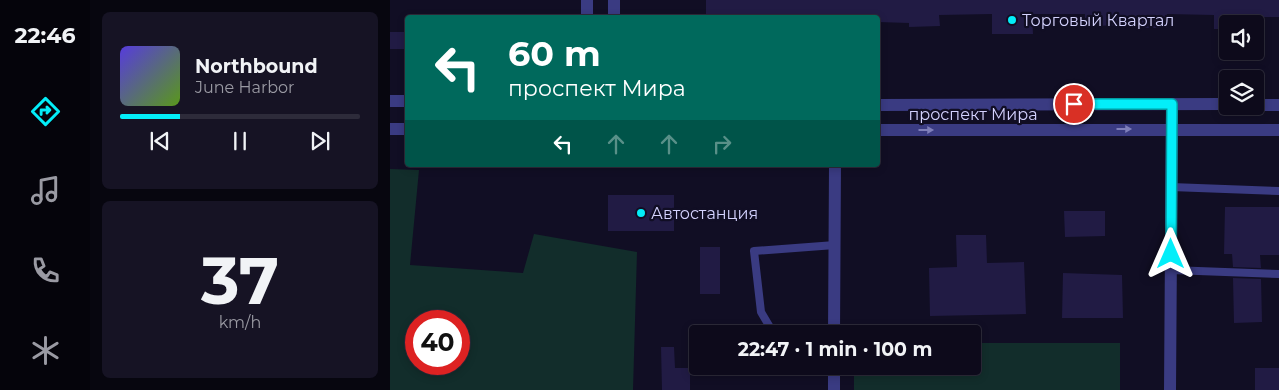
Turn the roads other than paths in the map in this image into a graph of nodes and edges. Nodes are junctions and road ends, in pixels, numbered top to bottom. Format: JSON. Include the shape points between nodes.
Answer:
{"nodes":[{"id":1,"x":587,"y":0,"type":"edge"},
{"id":2,"x":614,"y":0,"type":"edge"},
{"id":3,"x":587,"y":15,"type":"edge"},
{"id":4,"x":614,"y":15,"type":"edge"},
{"id":5,"x":390,"y":101,"type":"edge"},
{"id":6,"x":405,"y":101,"type":"edge"},
{"id":7,"x":1172,"y":104,"type":"junction"},
{"id":8,"x":1219,"y":104,"type":"edge"},
{"id":9,"x":880,"y":105,"type":"edge"},
{"id":10,"x":1264,"y":105,"type":"edge"},
{"id":11,"x":1279,"y":105,"type":"edge"},
{"id":12,"x":390,"y":128,"type":"edge"},
{"id":13,"x":405,"y":129,"type":"edge"},
{"id":14,"x":1172,"y":129,"type":"junction"},
{"id":15,"x":880,"y":130,"type":"edge"},
{"id":16,"x":1279,"y":130,"type":"edge"},
{"id":17,"x":835,"y":167,"type":"edge"},
{"id":18,"x":1171,"y":187,"type":"junction"},
{"id":19,"x":1279,"y":191,"type":"edge"},
{"id":20,"x":835,"y":245,"type":"junction"},
{"id":21,"x":1171,"y":270,"type":"junction"},
{"id":22,"x":1279,"y":274,"type":"edge"},
{"id":23,"x":769,"y":325,"type":"edge"},
{"id":24,"x":834,"y":325,"type":"edge"},
{"id":25,"x":834,"y":375,"type":"edge"},
{"id":26,"x":834,"y":390,"type":"edge"},
{"id":27,"x":1170,"y":390,"type":"edge"}],
"edges":[{"from":1,"to":3,"type":"street"},
{"from":2,"to":4,"type":"street"},
{"from":5,"to":6,"type":"street"},
{"from":7,"to":8,"type":"street","name":"проспект Мира"},
{"from":7,"to":9,"type":"street","name":"проспект Мира"},
{"from":7,"to":14,"type":"street"},
{"from":10,"to":11,"type":"street"},
{"from":12,"to":13,"type":"street"},
{"from":15,"to":14,"type":"street","name":"проспект Мира","one_way":true},
{"from":14,"to":16,"type":"street","name":"проспект Мира"},
{"from":14,"to":18,"type":"street"},
{"from":17,"to":20,"type":"street"},
{"from":18,"to":19,"type":"lane"},
{"from":18,"to":21,"type":"street"},
{"from":20,"to":23,"type":"lane","via":[[754,251],[761,312]]},
{"from":20,"to":24,"type":"street"},
{"from":21,"to":22,"type":"lane"},
{"from":21,"to":27,"type":"street"},
{"from":25,"to":26,"type":"street"}]}
